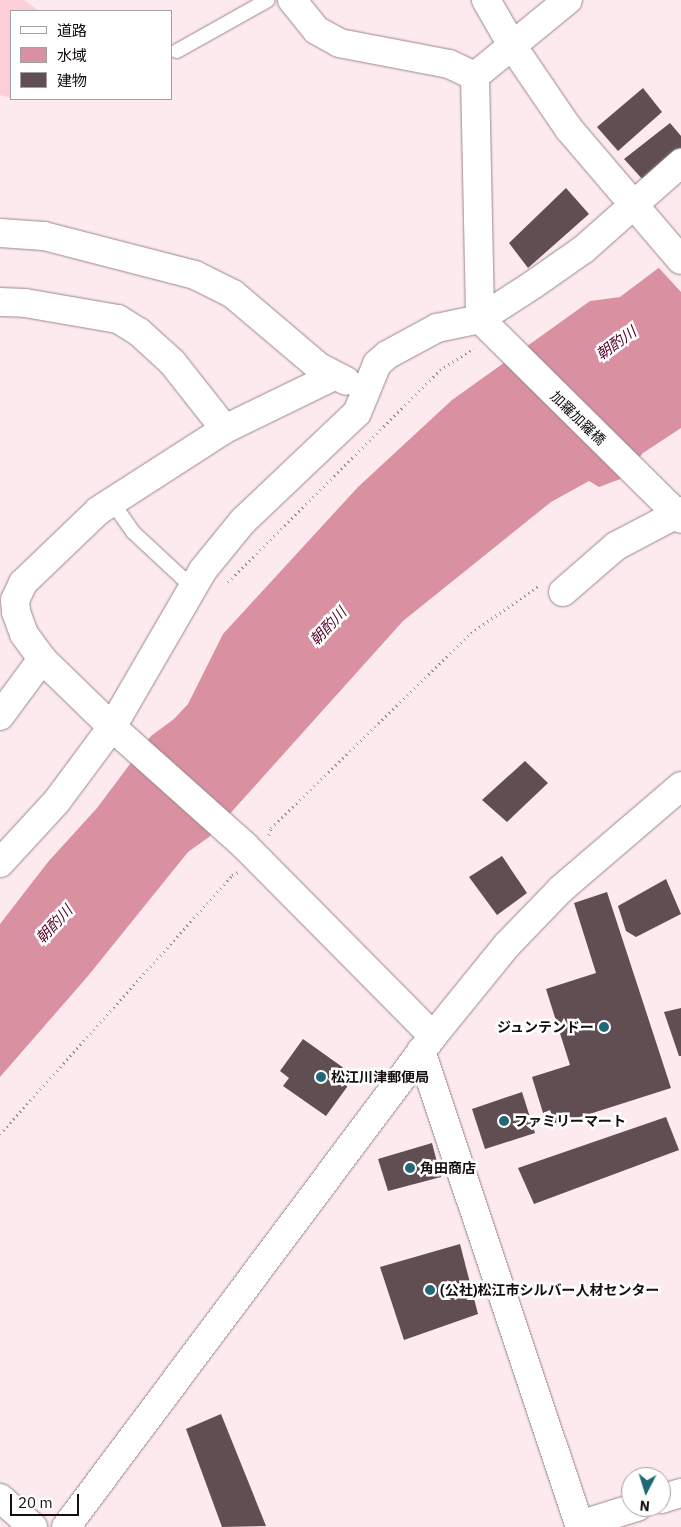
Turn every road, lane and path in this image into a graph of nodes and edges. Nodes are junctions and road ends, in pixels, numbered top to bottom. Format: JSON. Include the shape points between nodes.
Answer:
{"nodes":[{"id":1,"x":268,"y":0,"type":"edge"},
{"id":2,"x":292,"y":0,"type":"edge"},
{"id":3,"x":486,"y":0,"type":"edge"},
{"id":4,"x":568,"y":0,"type":"edge"},
{"id":5,"x":513,"y":47,"type":"junction"},
{"id":6,"x":177,"y":51,"type":"dead end"},
{"id":7,"x":475,"y":76,"type":"junction"},
{"id":8,"x":681,"y":163,"type":"edge"},
{"id":9,"x":632,"y":205,"type":"junction"},
{"id":10,"x":0,"y":233,"type":"edge"},
{"id":11,"x":681,"y":260,"type":"edge"},
{"id":12,"x":0,"y":302,"type":"edge"},
{"id":13,"x":493,"y":332,"type":"junction"},
{"id":14,"x":334,"y":376,"type":"junction"},
{"id":15,"x":367,"y":391,"type":"junction"},
{"id":16,"x":225,"y":429,"type":"junction"},
{"id":17,"x":112,"y":502,"type":"junction"},
{"id":18,"x":680,"y":515,"type":"edge"},
{"id":19,"x":226,"y":584,"type":"dead end"},
{"id":20,"x":192,"y":588,"type":"junction"},
{"id":21,"x":553,"y":588,"type":"joint"},
{"id":22,"x":42,"y":659,"type":"junction"},
{"id":23,"x":0,"y":716,"type":"edge"},
{"id":24,"x":118,"y":733,"type":"junction"},
{"id":25,"x":681,"y":786,"type":"edge"},
{"id":26,"x":253,"y":854,"type":"junction"},
{"id":27,"x":0,"y":863,"type":"edge"},
{"id":28,"x":427,"y":1044,"type":"junction"},
{"id":29,"x":0,"y":1134,"type":"edge"},
{"id":30,"x":0,"y":1498,"type":"edge"},
{"id":31,"x":621,"y":1512,"type":"edge"},
{"id":32,"x":579,"y":1526,"type":"edge"},
{"id":33,"x":33,"y":1527,"type":"edge"},
{"id":34,"x":66,"y":1527,"type":"edge"}],
"edges":[{"from":1,"to":6,"type":"lane"},
{"from":2,"to":7,"type":"street","via":[[316,30],[332,40],[449,64]]},
{"from":3,"to":5,"type":"street"},
{"from":4,"to":5,"type":"street"},
{"from":5,"to":7,"type":"street"},
{"from":5,"to":9,"type":"street","via":[[569,129]]},
{"from":7,"to":13,"type":"street"},
{"from":8,"to":9,"type":"street"},
{"from":9,"to":11,"type":"street"},
{"from":9,"to":13,"type":"street"},
{"from":10,"to":14,"type":"street","via":[[44,236],[196,275],[233,294],[319,368]]},
{"from":12,"to":16,"type":"street","via":[[54,307],[118,319],[139,332],[172,362]]},
{"from":13,"to":15,"type":"street","via":[[437,328],[387,355],[377,364]]},
{"from":13,"to":18,"type":"street","name":"加羅加羅橋"},
{"from":13,"to":19,"type":"path","via":[[440,370]]},
{"from":14,"to":15,"type":"street"},
{"from":14,"to":16,"type":"street"},
{"from":15,"to":20,"type":"street","via":[[357,413],[243,521]]},
{"from":16,"to":17,"type":"street"},
{"from":17,"to":20,"type":"lane","via":[[133,532]]},
{"from":17,"to":22,"type":"street","via":[[98,511],[18,591],[16,612],[24,634]]},
{"from":18,"to":21,"type":"street","via":[[616,546]]},
{"from":20,"to":24,"type":"street"},
{"from":21,"to":26,"type":"path","via":[[471,633],[270,828]]},
{"from":22,"to":23,"type":"street"},
{"from":22,"to":24,"type":"street"},
{"from":24,"to":26,"type":"street"},
{"from":24,"to":27,"type":"street"},
{"from":25,"to":28,"type":"street","via":[[561,890],[507,945]]},
{"from":26,"to":28,"type":"street"},
{"from":26,"to":29,"type":"path"},
{"from":28,"to":32,"type":"street"},
{"from":28,"to":34,"type":"street"},
{"from":30,"to":33,"type":"street"},
{"from":31,"to":32,"type":"street"}]}
